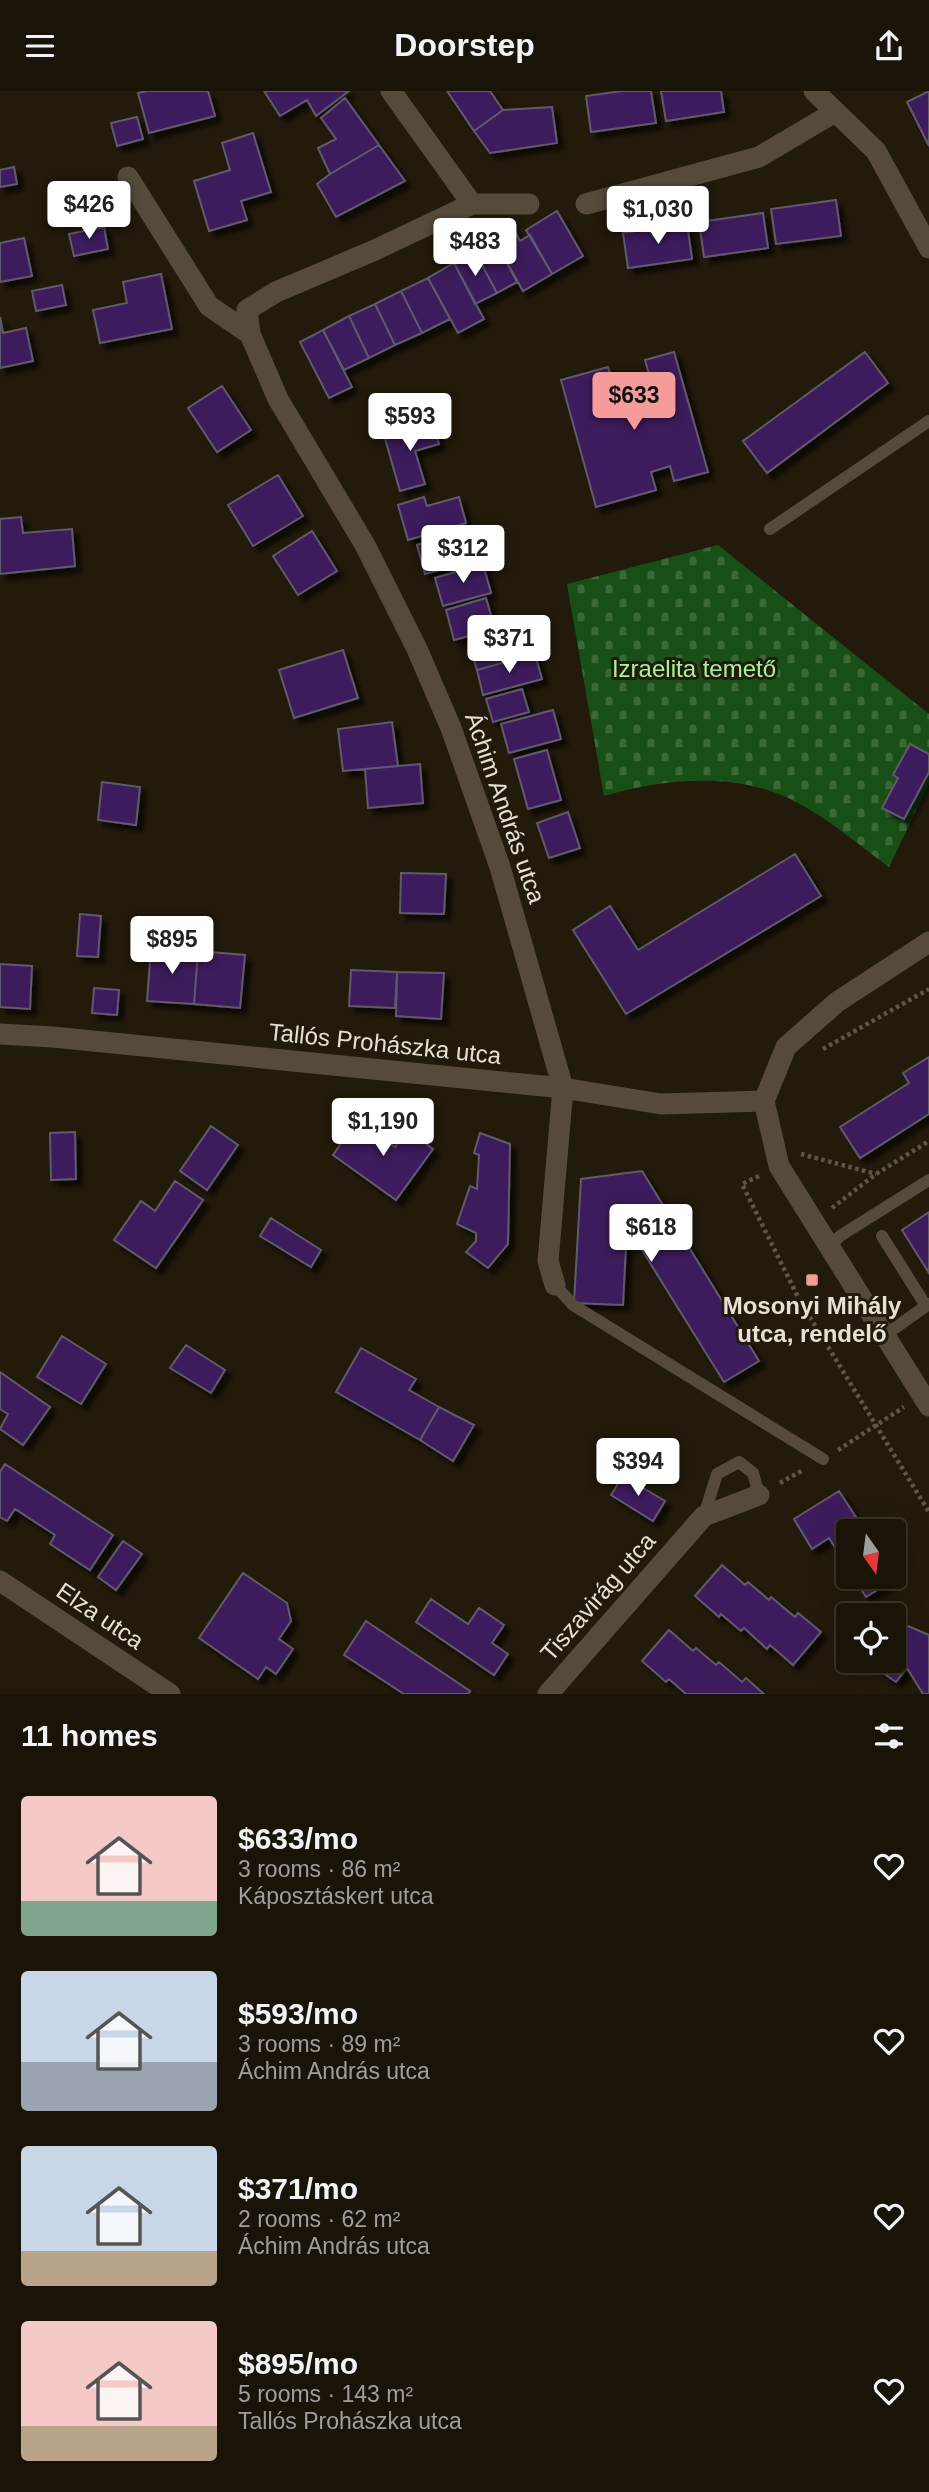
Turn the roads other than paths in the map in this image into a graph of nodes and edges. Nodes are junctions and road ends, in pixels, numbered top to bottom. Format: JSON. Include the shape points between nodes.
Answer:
{"nodes":[{"id":1,"x":391,"y":91,"type":"edge"},
{"id":2,"x":814,"y":91,"type":"edge"},
{"id":3,"x":835,"y":112,"type":"junction"},
{"id":4,"x":128,"y":177,"type":"dead end"},
{"id":5,"x":472,"y":204,"type":"junction"},
{"id":6,"x":529,"y":204,"type":"dead end"},
{"id":7,"x":586,"y":204,"type":"dead end"},
{"id":8,"x":929,"y":248,"type":"edge"},
{"id":9,"x":250,"y":334,"type":"junction"},
{"id":10,"x":929,"y":421,"type":"edge"},
{"id":11,"x":770,"y":529,"type":"dead end"},
{"id":12,"x":929,"y":942,"type":"edge"},
{"id":13,"x":0,"y":1034,"type":"edge"},
{"id":14,"x":563,"y":1088,"type":"junction"},
{"id":15,"x":764,"y":1101,"type":"junction"},
{"id":16,"x":929,"y":1180,"type":"edge"},
{"id":17,"x":882,"y":1236,"type":"dead end"},
{"id":18,"x":829,"y":1247,"type":"junction"},
{"id":19,"x":555,"y":1285,"type":"joint"},
{"id":20,"x":927,"y":1305,"type":"edge"},
{"id":21,"x":885,"y":1335,"type":"junction"},
{"id":22,"x":926,"y":1401,"type":"edge"},
{"id":23,"x":823,"y":1459,"type":"road end"},
{"id":24,"x":759,"y":1495,"type":"joint"},
{"id":25,"x":704,"y":1516,"type":"junction"},
{"id":26,"x":0,"y":1581,"type":"edge"},
{"id":27,"x":170,"y":1694,"type":"edge"},
{"id":28,"x":548,"y":1694,"type":"edge"}],
"edges":[{"from":1,"to":5,"type":"street"},
{"from":2,"to":3,"type":"street"},
{"from":3,"to":7,"type":"street","via":[[759,157]]},
{"from":3,"to":8,"type":"street","via":[[876,152]]},
{"from":4,"to":9,"type":"street","via":[[209,306]]},
{"from":5,"to":6,"type":"street"},
{"from":5,"to":9,"type":"street","name":"Áchim András utca","via":[[276,292],[247,310]]},
{"from":9,"to":14,"type":"street","name":"Áchim András utca","via":[[278,399],[365,545],[451,728],[500,867]]},
{"from":10,"to":11,"type":"lane"},
{"from":12,"to":15,"type":"street","via":[[837,1002],[786,1047]]},
{"from":13,"to":14,"type":"street","name":"Tallós Prohászka utca"},
{"from":14,"to":15,"type":"street","name":"Tallós Prohászka utca","via":[[661,1104]]},
{"from":14,"to":19,"type":"street","via":[[548,1261]]},
{"from":15,"to":18,"type":"street","via":[[779,1166]]},
{"from":16,"to":18,"type":"lane"},
{"from":17,"to":20,"type":"lane"},
{"from":18,"to":21,"type":"street"},
{"from":19,"to":23,"type":"lane","via":[[573,1305]]},
{"from":20,"to":21,"type":"lane"},
{"from":21,"to":22,"type":"street"},
{"from":24,"to":25,"type":"street","name":"Tiszavirág utca"},
{"from":24,"to":25,"type":"lane","via":[[753,1473],[739,1462],[717,1474]]},
{"from":25,"to":28,"type":"street","name":"Tiszavirág utca"},
{"from":26,"to":27,"type":"street","name":"Elza utca"}]}
